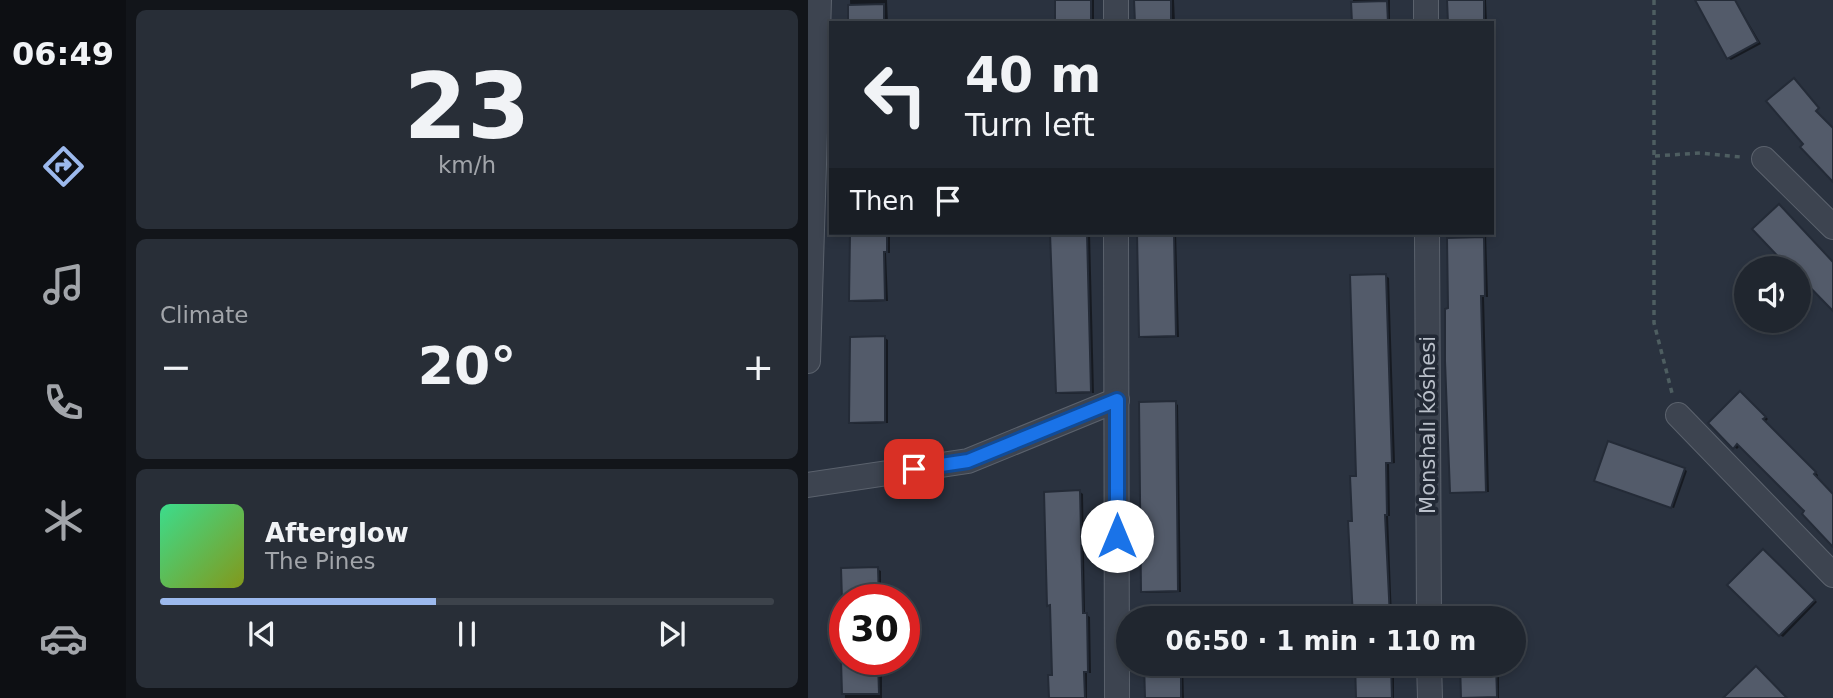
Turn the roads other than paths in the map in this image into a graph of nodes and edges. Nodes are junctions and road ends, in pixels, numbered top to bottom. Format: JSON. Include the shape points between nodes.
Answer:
{"nodes":[{"id":1,"x":819,"y":0,"type":"edge"},
{"id":2,"x":1116,"y":0,"type":"edge"},
{"id":3,"x":1426,"y":0,"type":"edge"},
{"id":4,"x":1116,"y":21,"type":"edge"},
{"id":5,"x":1426,"y":21,"type":"edge"},
{"id":6,"x":1764,"y":159,"type":"road end"},
{"id":7,"x":1832,"y":227,"type":"edge"},
{"id":8,"x":1116,"y":235,"type":"edge"},
{"id":9,"x":1428,"y":235,"type":"edge"},
{"id":10,"x":808,"y":361,"type":"edge"},
{"id":11,"x":1117,"y":400,"type":"junction"},
{"id":12,"x":1678,"y":415,"type":"road end"},
{"id":13,"x":808,"y":485,"type":"edge"},
{"id":14,"x":1832,"y":575,"type":"edge"},
{"id":15,"x":1429,"y":606,"type":"edge"},
{"id":16,"x":1429,"y":676,"type":"edge"},
{"id":17,"x":1117,"y":698,"type":"edge"},
{"id":18,"x":1430,"y":698,"type":"edge"}],
"edges":[{"from":1,"to":10,"type":"street"},
{"from":2,"to":4,"type":"street"},
{"from":3,"to":5,"type":"street"},
{"from":6,"to":7,"type":"street"},
{"from":8,"to":11,"type":"street"},
{"from":9,"to":15,"type":"street","name":"Monshalı kóshesi"},
{"from":11,"to":13,"type":"street","via":[[968,461]]},
{"from":11,"to":17,"type":"street"},
{"from":12,"to":14,"type":"street"},
{"from":16,"to":18,"type":"street"}]}
